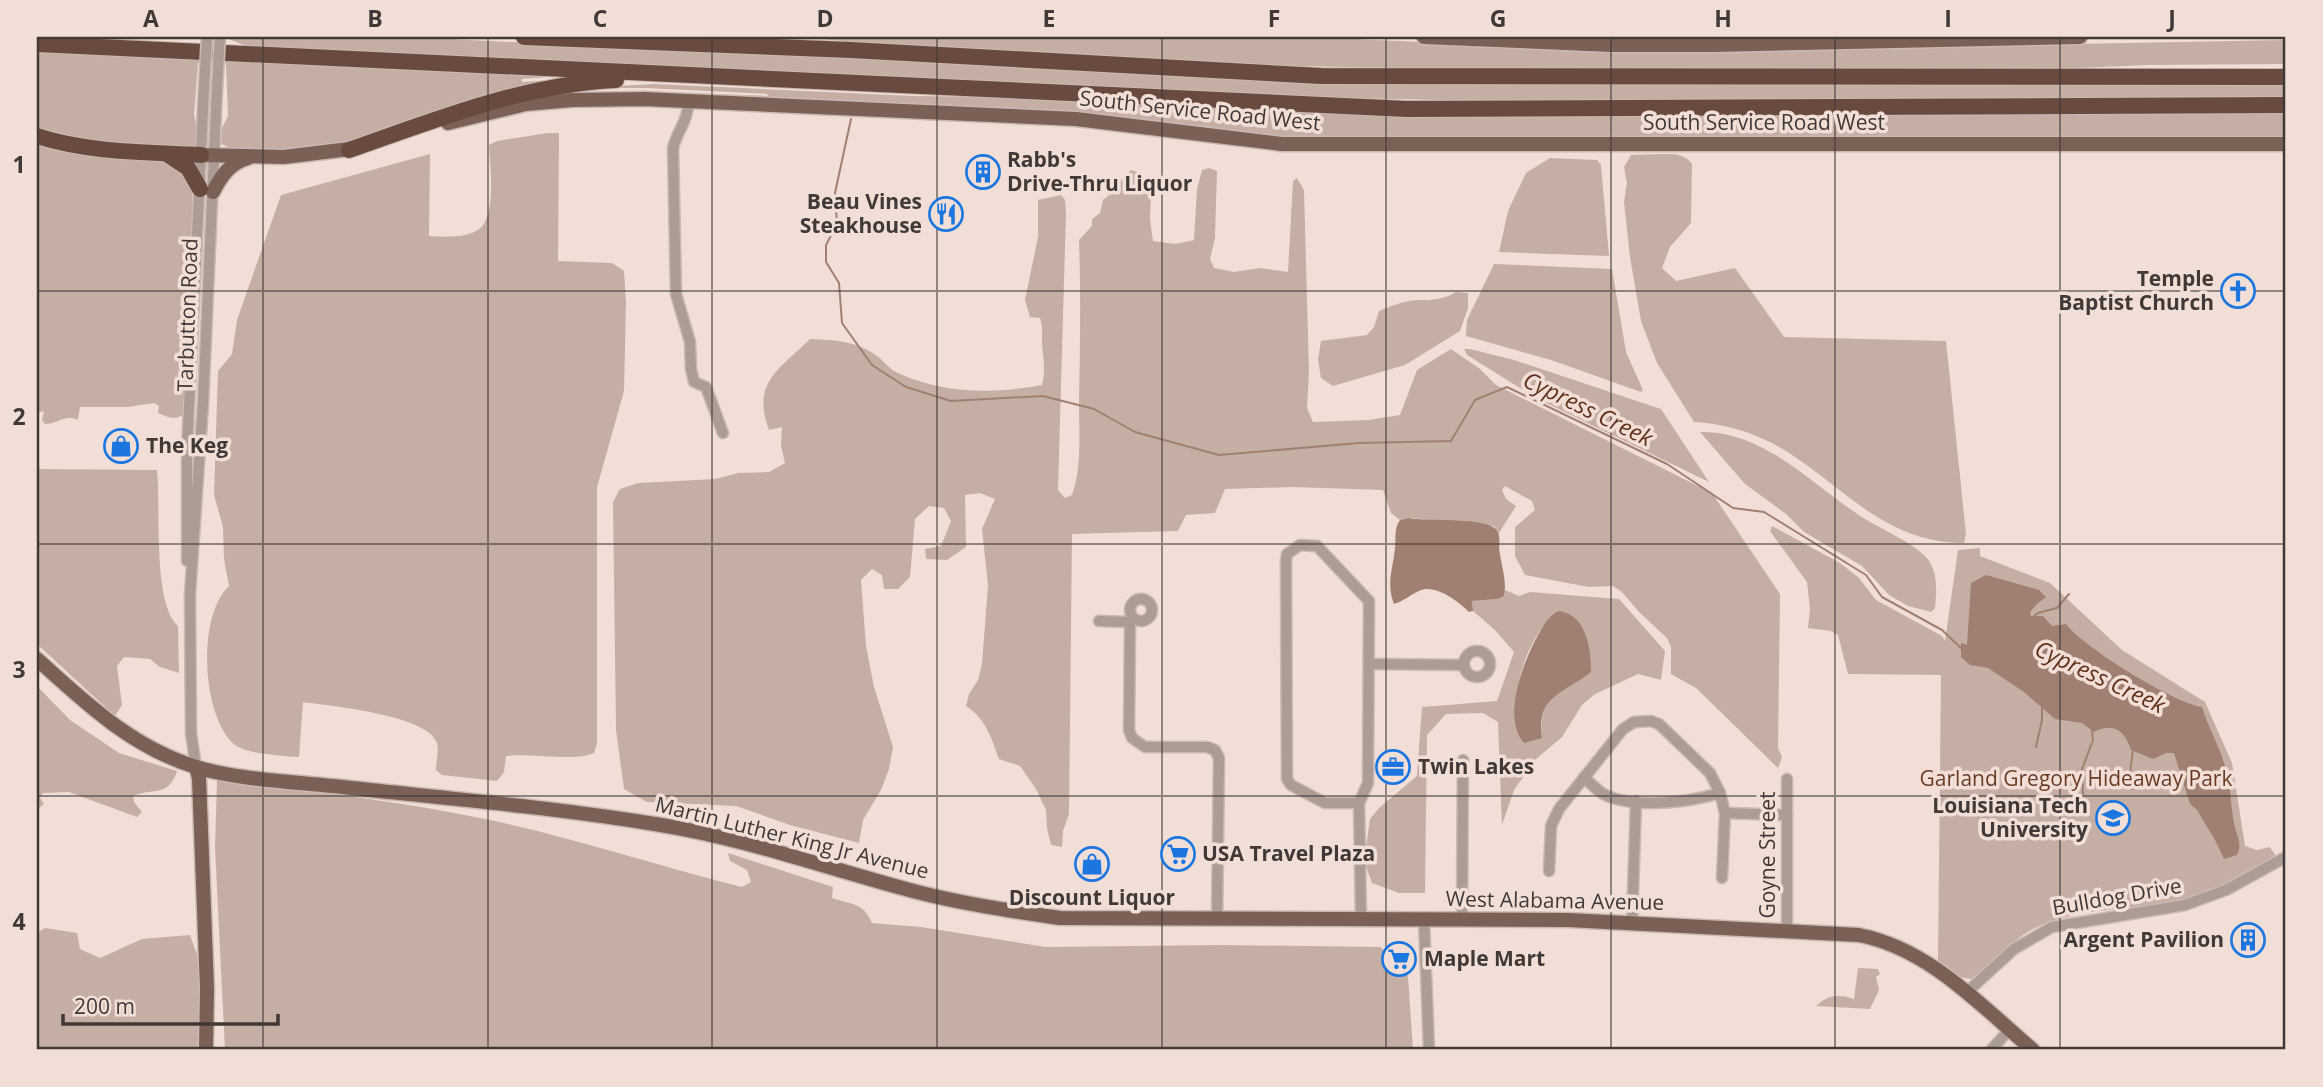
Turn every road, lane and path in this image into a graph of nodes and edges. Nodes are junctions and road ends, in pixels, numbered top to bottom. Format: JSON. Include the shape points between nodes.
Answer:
{"nodes":[{"id":1,"x":207,"y":37,"type":"edge"},
{"id":2,"x":220,"y":37,"type":"edge"},
{"id":3,"x":524,"y":37,"type":"edge"},
{"id":4,"x":706,"y":37,"type":"edge"},
{"id":5,"x":1424,"y":37,"type":"edge"},
{"id":6,"x":2080,"y":37,"type":"edge"},
{"id":7,"x":1503,"y":39,"type":"edge"},
{"id":8,"x":1863,"y":40,"type":"edge"},
{"id":9,"x":37,"y":44,"type":"edge"},
{"id":10,"x":793,"y":48,"type":"junction"},
{"id":11,"x":2286,"y":77,"type":"edge"},
{"id":12,"x":765,"y":78,"type":"junction"},
{"id":13,"x":688,"y":100,"type":"junction"},
{"id":14,"x":2286,"y":105,"type":"edge"},
{"id":15,"x":37,"y":135,"type":"edge"},
{"id":16,"x":2286,"y":144,"type":"edge"},
{"id":17,"x":349,"y":150,"type":"junction"},
{"id":18,"x":164,"y":153,"type":"junction"},
{"id":19,"x":208,"y":155,"type":"junction"},
{"id":20,"x":251,"y":157,"type":"junction"},
{"id":21,"x":206,"y":190,"type":"junction"},
{"id":22,"x":190,"y":396,"type":"junction"},
{"id":23,"x":204,"y":396,"type":"junction"},
{"id":24,"x":723,"y":433,"type":"dead end"},
{"id":25,"x":190,"y":594,"type":"junction"},
{"id":26,"x":1099,"y":621,"type":"dead end"},
{"id":27,"x":37,"y":659,"type":"edge"},
{"id":28,"x":1369,"y":664,"type":"junction"},
{"id":29,"x":1464,"y":665,"type":"dead end"},
{"id":30,"x":1464,"y":760,"type":"dead end"},
{"id":31,"x":196,"y":766,"type":"junction"},
{"id":32,"x":1584,"y":777,"type":"junction"},
{"id":33,"x":1787,"y":779,"type":"dead end"},
{"id":34,"x":1720,"y":793,"type":"junction"},
{"id":35,"x":1636,"y":802,"type":"junction"},
{"id":36,"x":1359,"y":803,"type":"junction"},
{"id":37,"x":1725,"y":813,"type":"junction"},
{"id":38,"x":1787,"y":815,"type":"junction"},
{"id":39,"x":2286,"y":857,"type":"edge"},
{"id":40,"x":1549,"y":871,"type":"dead end"},
{"id":41,"x":1722,"y":878,"type":"dead end"},
{"id":42,"x":1038,"y":915,"type":"joint"},
{"id":43,"x":1217,"y":920,"type":"junction"},
{"id":44,"x":1360,"y":920,"type":"junction"},
{"id":45,"x":1424,"y":920,"type":"junction"},
{"id":46,"x":1462,"y":920,"type":"junction"},
{"id":47,"x":1632,"y":922,"type":"junction"},
{"id":48,"x":1787,"y":930,"type":"junction"},
{"id":49,"x":1966,"y":993,"type":"junction"},
{"id":50,"x":2009,"y":1030,"type":"junction"},
{"id":51,"x":206,"y":1050,"type":"edge"},
{"id":52,"x":1429,"y":1050,"type":"edge"},
{"id":53,"x":1990,"y":1050,"type":"edge"},
{"id":54,"x":2033,"y":1050,"type":"edge"}],
"edges":[{"from":1,"to":19,"type":"street","name":"Tarbutton Road","bridge":true},
{"from":2,"to":19,"type":"street","name":"Tarbutton Road","bridge":true},
{"from":3,"to":10,"type":"highway"},
{"from":4,"to":10,"type":"highway"},
{"from":5,"to":7,"type":"main road"},
{"from":6,"to":8,"type":"main road"},
{"from":7,"to":8,"type":"main road","via":[[1637,45]]},
{"from":9,"to":12,"type":"highway"},
{"from":10,"to":11,"type":"highway","via":[[1321,76]]},
{"from":12,"to":14,"type":"highway","via":[[1407,109]]},
{"from":12,"to":17,"type":"highway","via":[[611,80],[534,90],[482,103]]},
{"from":13,"to":16,"type":"main road","name":"South Service Road West","via":[[1076,119],[1282,144]]},
{"from":13,"to":17,"type":"main road","name":"South Service Road West","via":[[526,104]]},
{"from":13,"to":24,"type":"street","via":[[689,115],[673,148],[676,294],[690,342],[694,382],[706,387]]},
{"from":15,"to":18,"type":"highway","via":[[77,146]]},
{"from":17,"to":20,"type":"main road","name":"South Service Road West"},
{"from":18,"to":19,"type":"highway"},
{"from":18,"to":21,"type":"highway","via":[[188,168]]},
{"from":19,"to":20,"type":"main road","name":"South Service Road West"},
{"from":19,"to":21,"type":"street","name":"Tarbutton Road"},
{"from":20,"to":21,"type":"main road","via":[[236,163]]},
{"from":21,"to":22,"type":"street","name":"Tarbutton Road"},
{"from":21,"to":23,"type":"street","name":"Tarbutton Road"},
{"from":22,"to":23,"type":"street"},
{"from":22,"to":25,"type":"street","name":"Tarbutton Road"},
{"from":23,"to":25,"type":"street","name":"Tarbutton Road"},
{"from":25,"to":31,"type":"street","name":"Tarbutton Road","via":[[191,733]]},
{"from":26,"to":43,"type":"street","via":[[1132,620],[1132,738],[1145,747],[1207,747],[1219,758]]},
{"from":27,"to":31,"type":"main road","name":"Martin Luther King Jr Avenue","via":[[125,734]]},
{"from":28,"to":29,"type":"street"},
{"from":28,"to":36,"type":"street","via":[[1368,783]]},
{"from":28,"to":36,"type":"street","via":[[1370,601],[1317,546],[1292,548],[1286,561],[1287,779],[1325,803]]},
{"from":30,"to":46,"type":"street"},
{"from":31,"to":42,"type":"main road","name":"Martin Luther King Jr Avenue","via":[[269,779],[596,815],[698,832],[918,892]]},
{"from":31,"to":51,"type":"main road","via":[[204,891]]},
{"from":32,"to":34,"type":"street","via":[[1628,725],[1651,721],[1666,728],[1705,766]]},
{"from":32,"to":35,"type":"street","via":[[1610,797]]},
{"from":32,"to":40,"type":"street","via":[[1554,817]]},
{"from":33,"to":38,"type":"street","name":"Goyne Street"},
{"from":34,"to":35,"type":"street","via":[[1681,802]]},
{"from":34,"to":37,"type":"street"},
{"from":35,"to":47,"type":"street"},
{"from":36,"to":44,"type":"street"},
{"from":37,"to":38,"type":"street"},
{"from":37,"to":41,"type":"street"},
{"from":38,"to":48,"type":"street","name":"Goyne Street"},
{"from":39,"to":49,"type":"street","name":"Bulldog Drive","via":[[2226,890],[2185,905],[2052,927],[2014,949]]},
{"from":42,"to":43,"type":"main road","name":"West Alabama Avenue"},
{"from":43,"to":44,"type":"main road","name":"West Alabama Avenue"},
{"from":44,"to":45,"type":"main road","name":"West Alabama Avenue"},
{"from":45,"to":46,"type":"main road","name":"West Alabama Avenue"},
{"from":45,"to":52,"type":"street"},
{"from":46,"to":47,"type":"main road","name":"West Alabama Avenue"},
{"from":47,"to":48,"type":"main road","name":"West Alabama Avenue"},
{"from":48,"to":49,"type":"main road","name":"West Alabama Avenue","via":[[1847,933],[1888,943],[1924,960]]},
{"from":49,"to":50,"type":"main road","name":"West Alabama Avenue"},
{"from":50,"to":53,"type":"street"},
{"from":50,"to":54,"type":"main road","name":"West Alabama Avenue"}]}
